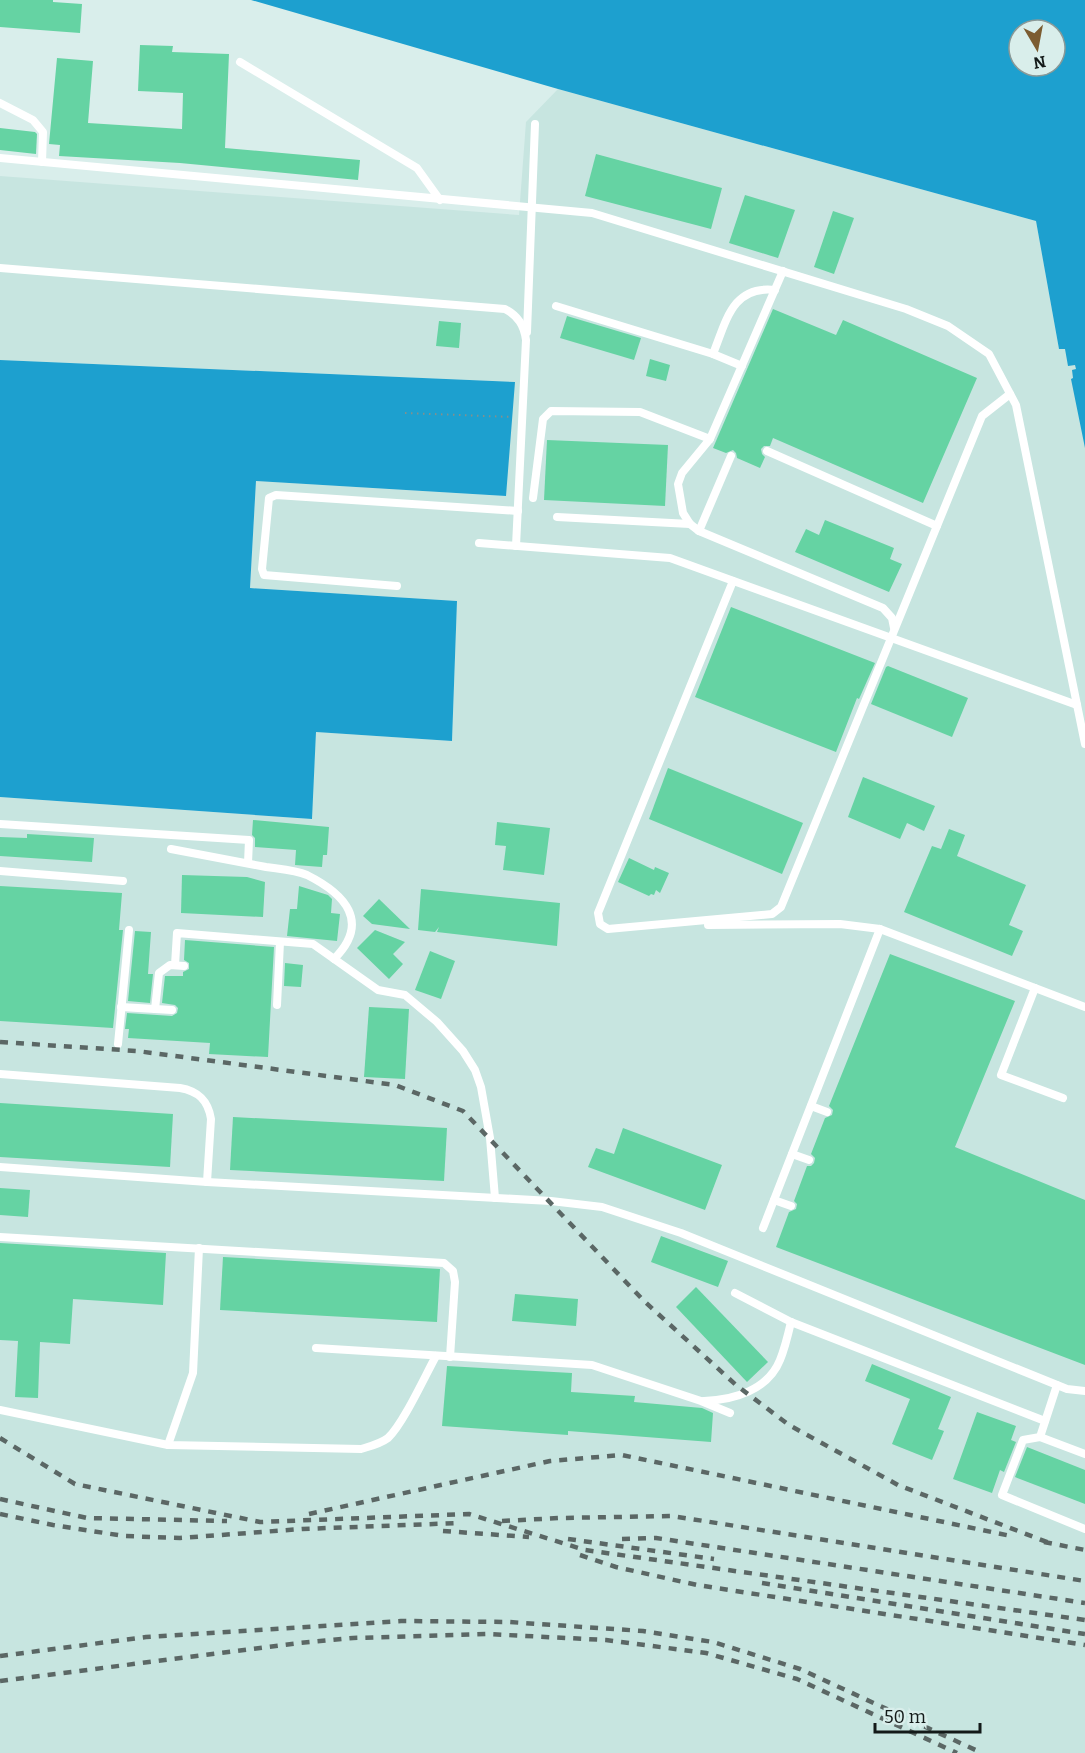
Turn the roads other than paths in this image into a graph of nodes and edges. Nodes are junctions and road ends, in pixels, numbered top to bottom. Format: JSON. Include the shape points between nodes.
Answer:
{"nodes":[{"id":1,"x":240,"y":62,"type":"dead end"},
{"id":2,"x":0,"y":103,"type":"edge"},
{"id":3,"x":535,"y":124,"type":"dead end"},
{"id":4,"x":0,"y":158,"type":"edge"},
{"id":5,"x":42,"y":162,"type":"junction"},
{"id":6,"x":440,"y":200,"type":"junction"},
{"id":7,"x":533,"y":208,"type":"junction"},
{"id":8,"x":0,"y":268,"type":"edge"},
{"id":9,"x":783,"y":271,"type":"junction"},
{"id":10,"x":775,"y":290,"type":"junction"},
{"id":11,"x":556,"y":306,"type":"dead end"},
{"id":12,"x":526,"y":340,"type":"junction"},
{"id":13,"x":712,"y":354,"type":"junction"},
{"id":14,"x":742,"y":366,"type":"junction"},
{"id":15,"x":1010,"y":394,"type":"junction"},
{"id":16,"x":710,"y":439,"type":"junction"},
{"id":17,"x":767,"y":451,"type":"dead end"},
{"id":18,"x":731,"y":456,"type":"dead end"},
{"id":19,"x":533,"y":498,"type":"dead end"},
{"id":20,"x":518,"y":511,"type":"junction"},
{"id":21,"x":557,"y":517,"type":"dead end"},
{"id":22,"x":690,"y":524,"type":"junction"},
{"id":23,"x":938,"y":526,"type":"junction"},
{"id":24,"x":699,"y":531,"type":"junction"},
{"id":25,"x":478,"y":543,"type":"dead end"},
{"id":26,"x":516,"y":546,"type":"junction"},
{"id":27,"x":734,"y":581,"type":"junction"},
{"id":28,"x":398,"y":586,"type":"dead end"},
{"id":29,"x":892,"y":638,"type":"junction"},
{"id":30,"x":1077,"y":705,"type":"junction"},
{"id":31,"x":1085,"y":744,"type":"edge"},
{"id":32,"x":0,"y":824,"type":"edge"},
{"id":33,"x":171,"y":849,"type":"dead end"},
{"id":34,"x":248,"y":863,"type":"junction"},
{"id":35,"x":0,"y":871,"type":"edge"},
{"id":36,"x":123,"y":881,"type":"dead end"},
{"id":37,"x":674,"y":924,"type":"junction"},
{"id":38,"x":880,"y":929,"type":"junction"},
{"id":39,"x":129,"y":930,"type":"dead end"},
{"id":40,"x":280,"y":942,"type":"junction"},
{"id":41,"x":334,"y":959,"type":"junction"},
{"id":42,"x":1035,"y":988,"type":"junction"},
{"id":43,"x":277,"y":1005,"type":"dead end"},
{"id":44,"x":122,"y":1007,"type":"junction"},
{"id":45,"x":1085,"y":1007,"type":"edge"},
{"id":46,"x":155,"y":1009,"type":"junction"},
{"id":47,"x":172,"y":1010,"type":"dead end"},
{"id":48,"x":118,"y":1044,"type":"dead end"},
{"id":49,"x":0,"y":1074,"type":"edge"},
{"id":50,"x":1063,"y":1098,"type":"dead end"},
{"id":51,"x":811,"y":1106,"type":"junction"},
{"id":52,"x":827,"y":1112,"type":"dead end"},
{"id":53,"x":792,"y":1154,"type":"junction"},
{"id":54,"x":809,"y":1160,"type":"dead end"},
{"id":55,"x":0,"y":1167,"type":"edge"},
{"id":56,"x":207,"y":1182,"type":"junction"},
{"id":57,"x":495,"y":1198,"type":"junction"},
{"id":58,"x":774,"y":1200,"type":"junction"},
{"id":59,"x":792,"y":1206,"type":"dead end"},
{"id":60,"x":763,"y":1228,"type":"dead end"},
{"id":61,"x":0,"y":1237,"type":"edge"},
{"id":62,"x":199,"y":1248,"type":"junction"},
{"id":63,"x":735,"y":1293,"type":"dead end"},
{"id":64,"x":791,"y":1323,"type":"junction"},
{"id":65,"x":316,"y":1348,"type":"dead end"},
{"id":66,"x":436,"y":1356,"type":"junction"},
{"id":67,"x":450,"y":1357,"type":"junction"},
{"id":68,"x":1057,"y":1385,"type":"junction"},
{"id":69,"x":1085,"y":1391,"type":"edge"},
{"id":70,"x":701,"y":1401,"type":"junction"},
{"id":71,"x":0,"y":1410,"type":"edge"},
{"id":72,"x":730,"y":1413,"type":"dead end"},
{"id":73,"x":1045,"y":1421,"type":"junction"},
{"id":74,"x":1040,"y":1437,"type":"junction"},
{"id":75,"x":168,"y":1445,"type":"junction"},
{"id":76,"x":1085,"y":1454,"type":"edge"},
{"id":77,"x":1085,"y":1529,"type":"edge"}],
"edges":[{"from":1,"to":6,"type":"lane","via":[[417,168]]},
{"from":2,"to":5,"type":"lane","via":[[33,120],[44,132]]},
{"from":3,"to":7,"type":"lane"},
{"from":4,"to":5,"type":"lane"},
{"from":5,"to":6,"type":"lane"},
{"from":6,"to":7,"type":"lane"},
{"from":7,"to":9,"type":"lane","via":[[592,213]]},
{"from":7,"to":12,"type":"lane"},
{"from":8,"to":12,"type":"lane","via":[[495,307],[514,314],[525,330]]},
{"from":9,"to":10,"type":"lane"},
{"from":9,"to":15,"type":"lane","via":[[948,326],[989,354]]},
{"from":10,"to":13,"type":"lane","via":[[752,291],[734,304]]},
{"from":10,"to":14,"type":"lane"},
{"from":11,"to":13,"type":"lane"},
{"from":12,"to":20,"type":"lane"},
{"from":13,"to":14,"type":"lane"},
{"from":14,"to":16,"type":"lane"},
{"from":15,"to":23,"type":"lane","via":[[982,416]]},
{"from":15,"to":30,"type":"lane","via":[[1016,405]]},
{"from":16,"to":19,"type":"lane","via":[[640,412],[551,411],[543,419]]},
{"from":16,"to":22,"type":"lane","via":[[682,473],[678,484],[683,513]]},
{"from":17,"to":23,"type":"lane"},
{"from":18,"to":24,"type":"lane"},
{"from":20,"to":26,"type":"lane"},
{"from":20,"to":28,"type":"lane","via":[[276,495],[269,498],[264,575]]},
{"from":21,"to":22,"type":"lane"},
{"from":22,"to":24,"type":"lane"},
{"from":23,"to":29,"type":"lane"},
{"from":24,"to":29,"type":"lane","via":[[883,608],[894,624]]},
{"from":25,"to":26,"type":"lane"},
{"from":26,"to":27,"type":"lane","via":[[670,558]]},
{"from":27,"to":29,"type":"lane"},
{"from":27,"to":37,"type":"lane","via":[[598,913],[600,924],[608,929]]},
{"from":29,"to":30,"type":"lane"},
{"from":29,"to":37,"type":"lane","via":[[781,907],[772,914]]},
{"from":30,"to":31,"type":"lane"},
{"from":32,"to":34,"type":"lane","via":[[249,840]]},
{"from":33,"to":34,"type":"lane"},
{"from":34,"to":41,"type":"lane","via":[[305,874],[336,894],[350,913],[352,925],[346,947]]},
{"from":35,"to":36,"type":"lane"},
{"from":37,"to":38,"type":"lane","via":[[840,924]]},
{"from":38,"to":42,"type":"lane"},
{"from":38,"to":51,"type":"lane"},
{"from":39,"to":44,"type":"lane"},
{"from":40,"to":41,"type":"lane","via":[[314,944]]},
{"from":40,"to":43,"type":"lane"},
{"from":40,"to":46,"type":"lane","via":[[177,933],[179,965],[159,973]]},
{"from":41,"to":57,"type":"lane","via":[[378,990],[405,995],[463,1051],[481,1087]]},
{"from":42,"to":45,"type":"lane"},
{"from":42,"to":50,"type":"lane","via":[[1001,1075]]},
{"from":44,"to":46,"type":"lane"},
{"from":44,"to":48,"type":"lane"},
{"from":46,"to":47,"type":"lane"},
{"from":49,"to":56,"type":"lane","via":[[180,1088],[198,1094],[210,1109]]},
{"from":51,"to":52,"type":"lane"},
{"from":51,"to":53,"type":"lane"},
{"from":53,"to":54,"type":"lane"},
{"from":53,"to":58,"type":"lane"},
{"from":55,"to":56,"type":"lane"},
{"from":56,"to":57,"type":"lane"},
{"from":57,"to":68,"type":"lane","via":[[602,1207],[681,1233]]},
{"from":58,"to":59,"type":"lane"},
{"from":58,"to":60,"type":"lane"},
{"from":61,"to":62,"type":"lane"},
{"from":62,"to":67,"type":"lane","via":[[444,1263],[453,1271],[455,1282]]},
{"from":62,"to":75,"type":"lane","via":[[193,1373]]},
{"from":63,"to":64,"type":"lane"},
{"from":64,"to":70,"type":"lane","via":[[780,1361],[761,1384],[734,1399]]},
{"from":64,"to":73,"type":"lane"},
{"from":65,"to":66,"type":"lane"},
{"from":66,"to":67,"type":"lane"},
{"from":66,"to":75,"type":"lane","via":[[397,1427],[375,1445],[361,1449]]},
{"from":67,"to":70,"type":"lane","via":[[592,1365]]},
{"from":68,"to":69,"type":"lane"},
{"from":68,"to":73,"type":"lane"},
{"from":70,"to":72,"type":"lane"},
{"from":71,"to":75,"type":"lane"},
{"from":73,"to":74,"type":"lane"},
{"from":74,"to":76,"type":"lane"},
{"from":74,"to":77,"type":"lane","via":[[1023,1440],[1002,1495]]}]}
